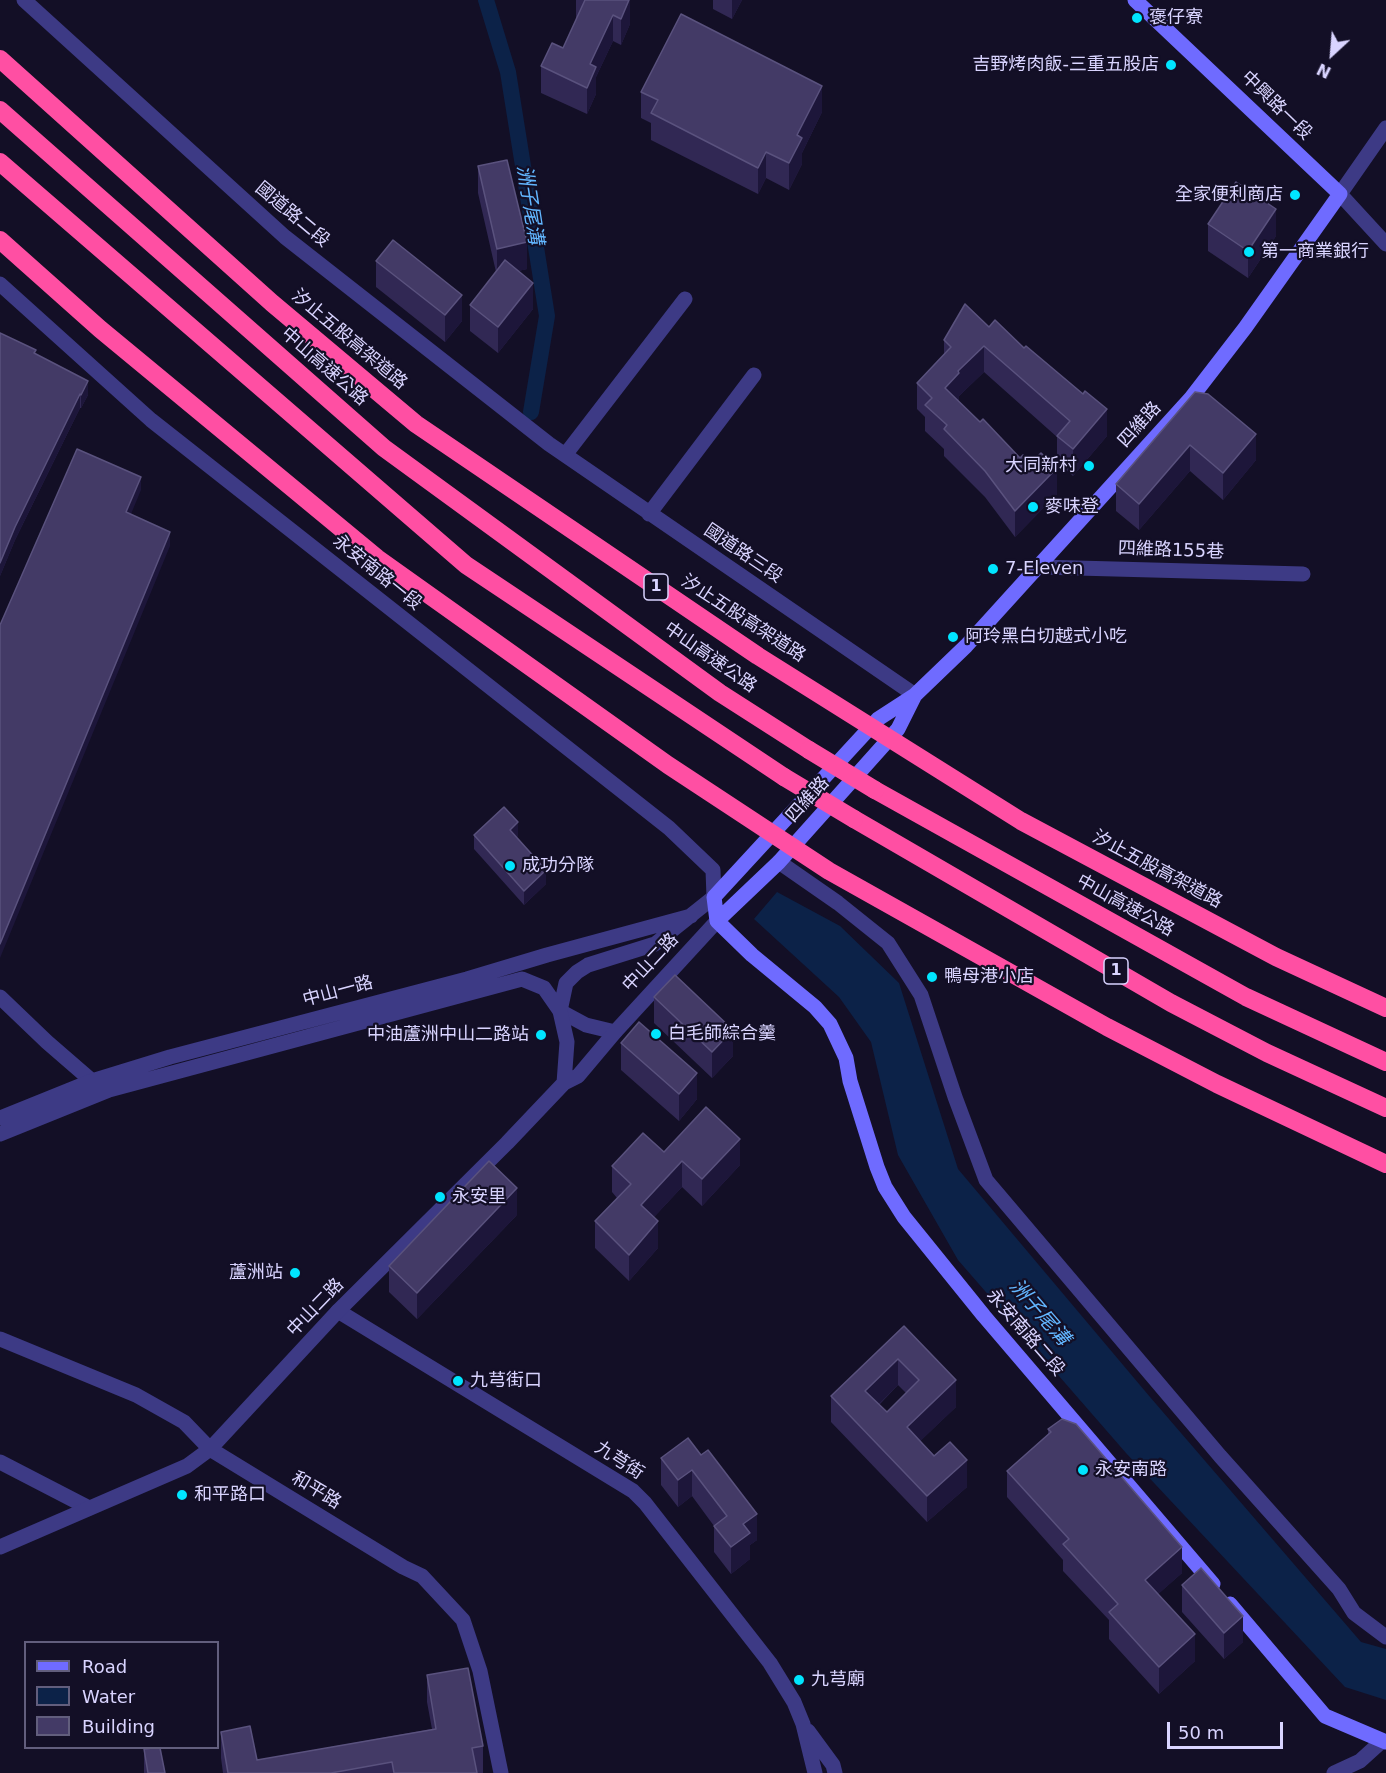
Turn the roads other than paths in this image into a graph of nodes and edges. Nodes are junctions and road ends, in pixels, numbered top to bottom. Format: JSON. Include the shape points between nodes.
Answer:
{"nodes":[{"id":1,"x":24,"y":0,"type":"edge"},
{"id":2,"x":1135,"y":0,"type":"edge"},
{"id":3,"x":0,"y":59,"type":"edge"},
{"id":4,"x":0,"y":110,"type":"edge"},
{"id":5,"x":1386,"y":128,"type":"edge"},
{"id":6,"x":0,"y":162,"type":"edge"},
{"id":7,"x":1340,"y":194,"type":"junction"},
{"id":8,"x":0,"y":240,"type":"edge"},
{"id":9,"x":1386,"y":244,"type":"edge"},
{"id":10,"x":0,"y":284,"type":"edge"},
{"id":11,"x":685,"y":299,"type":"dead end"},
{"id":12,"x":754,"y":375,"type":"dead end"},
{"id":13,"x":549,"y":444,"type":"joint"},
{"id":14,"x":565,"y":455,"type":"junction"},
{"id":15,"x":649,"y":514,"type":"junction"},
{"id":16,"x":1039,"y":567,"type":"junction"},
{"id":17,"x":1303,"y":574,"type":"dead end"},
{"id":18,"x":915,"y":695,"type":"junction"},
{"id":19,"x":778,"y":862,"type":"junction"},
{"id":20,"x":714,"y":897,"type":"junction"},
{"id":21,"x":691,"y":916,"type":"junction"},
{"id":22,"x":717,"y":921,"type":"junction"},
{"id":23,"x":0,"y":997,"type":"edge"},
{"id":24,"x":1386,"y":1008,"type":"edge"},
{"id":25,"x":560,"y":1011,"type":"junction"},
{"id":26,"x":615,"y":1032,"type":"junction"},
{"id":27,"x":1386,"y":1062,"type":"edge"},
{"id":28,"x":92,"y":1081,"type":"junction"},
{"id":29,"x":564,"y":1083,"type":"junction"},
{"id":30,"x":1386,"y":1108,"type":"edge"},
{"id":31,"x":0,"y":1118,"type":"edge"},
{"id":32,"x":0,"y":1134,"type":"edge"},
{"id":33,"x":1386,"y":1164,"type":"edge"},
{"id":34,"x":338,"y":1311,"type":"junction"},
{"id":35,"x":0,"y":1339,"type":"edge"},
{"id":36,"x":210,"y":1449,"type":"junction"},
{"id":37,"x":0,"y":1462,"type":"edge"},
{"id":38,"x":89,"y":1508,"type":"junction"},
{"id":39,"x":0,"y":1547,"type":"edge"},
{"id":40,"x":1386,"y":1637,"type":"edge"},
{"id":41,"x":803,"y":1724,"type":"junction"},
{"id":42,"x":1384,"y":1742,"type":"edge"},
{"id":43,"x":501,"y":1773,"type":"edge"},
{"id":44,"x":815,"y":1773,"type":"edge"},
{"id":45,"x":835,"y":1773,"type":"edge"},
{"id":46,"x":1334,"y":1773,"type":"edge"}],
"edges":[{"from":1,"to":13,"type":"street","name":"國道路二段","via":[[285,237]]},
{"from":2,"to":7,"type":"main road","name":"中興路一段"},
{"from":3,"to":24,"type":"highway","name":"汐止五股高架道路","number":"1","bridge":true,"via":[[272,303],[426,431],[758,656],[1021,821],[1276,957]]},
{"from":4,"to":27,"type":"highway","name":"中山高速公路","number":"1","bridge":true,"via":[[384,448],[720,693],[875,790],[1246,997]]},
{"from":5,"to":7,"type":"street","name":"四維路"},
{"from":6,"to":30,"type":"highway","number":"1","bridge":true,"via":[[466,565],[784,777],[854,819],[1171,1004]]},
{"from":7,"to":9,"type":"street","name":"中興路一段"},
{"from":7,"to":16,"type":"main road","name":"四維路","via":[[1191,398]]},
{"from":8,"to":33,"type":"highway","bridge":true,"via":[[100,329],[377,558],[668,765],[829,871],[1096,1022]]},
{"from":10,"to":20,"type":"street","name":"永安南路一段","via":[[151,420],[669,828],[713,870]]},
{"from":11,"to":14,"type":"street"},
{"from":12,"to":15,"type":"street"},
{"from":13,"to":14,"type":"street","name":"國道路三段"},
{"from":14,"to":15,"type":"street","name":"國道路三段"},
{"from":15,"to":18,"type":"street","name":"國道路三段"},
{"from":16,"to":17,"type":"street","name":"四維路155巷"},
{"from":16,"to":18,"type":"main road","name":"四維路"},
{"from":18,"to":19,"type":"main road","name":"四維路","via":[[898,729]]},
{"from":18,"to":20,"type":"main road","name":"四維路","via":[[878,719]]},
{"from":19,"to":22,"type":"main road","name":"四維路"},
{"from":19,"to":40,"type":"street","via":[[888,943],[921,995],[986,1180],[1220,1456],[1339,1589],[1354,1613]]},
{"from":20,"to":21,"type":"street","name":"中山一路"},
{"from":20,"to":22,"type":"main road"},
{"from":21,"to":25,"type":"street","name":"中山一路","via":[[655,944],[577,972],[566,983]]},
{"from":21,"to":28,"type":"street","name":"中山一路"},
{"from":22,"to":26,"type":"street","name":"中山二路"},
{"from":22,"to":42,"type":"main road","name":"永安南路二段","via":[[830,1024],[846,1058],[885,1187],[904,1217],[984,1316],[1325,1716]]},
{"from":23,"to":28,"type":"street"},
{"from":25,"to":26,"type":"street","via":[[586,1025]]},
{"from":25,"to":29,"type":"street","name":"中山一路","via":[[567,1042]]},
{"from":25,"to":32,"type":"street","name":"中山一路","via":[[544,988],[522,979],[109,1090]]},
{"from":26,"to":29,"type":"street","name":"中山二路","via":[[578,1076]]},
{"from":28,"to":31,"type":"street","name":"中山一路"},
{"from":29,"to":34,"type":"street","name":"中山二路"},
{"from":34,"to":36,"type":"street","name":"中山二路"},
{"from":34,"to":41,"type":"street","name":"九芎街","via":[[633,1491],[770,1662],[795,1702]]},
{"from":35,"to":36,"type":"street","name":"和平路","via":[[136,1395],[184,1422]]},
{"from":36,"to":38,"type":"street","name":"中山二路","via":[[187,1466]]},
{"from":36,"to":43,"type":"street","name":"和平路","via":[[422,1576],[463,1620],[480,1671]]},
{"from":37,"to":38,"type":"street"},
{"from":38,"to":39,"type":"street","name":"中山二路"},
{"from":41,"to":44,"type":"street","name":"九芎街"},
{"from":41,"to":45,"type":"street","name":"九芎街"},
{"from":42,"to":46,"type":"street","via":[[1360,1761]]}]}
